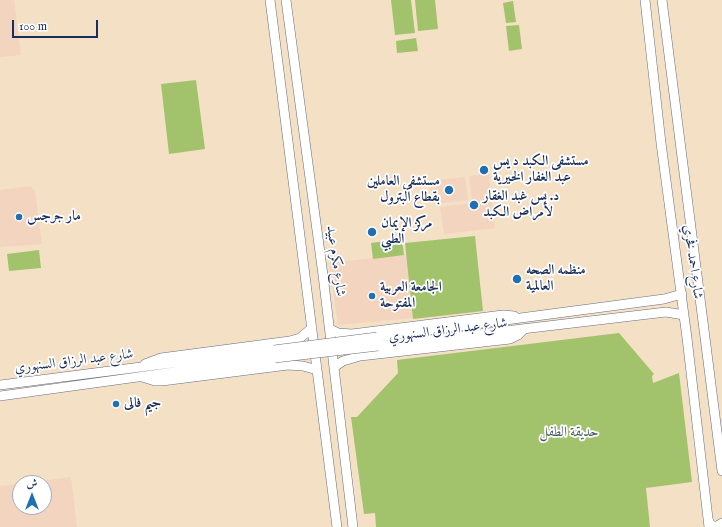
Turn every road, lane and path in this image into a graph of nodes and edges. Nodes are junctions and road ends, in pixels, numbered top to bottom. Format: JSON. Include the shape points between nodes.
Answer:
{"nodes":[{"id":1,"x":270,"y":0,"type":"edge"},
{"id":2,"x":286,"y":0,"type":"edge"},
{"id":3,"x":645,"y":0,"type":"edge"},
{"id":4,"x":662,"y":0,"type":"edge"},
{"id":5,"x":682,"y":294,"type":"junction"},
{"id":6,"x":664,"y":299,"type":"junction"},
{"id":7,"x":666,"y":312,"type":"junction"},
{"id":8,"x":684,"y":315,"type":"junction"},
{"id":9,"x":523,"y":318,"type":"junction"},
{"id":10,"x":312,"y":328,"type":"junction"},
{"id":11,"x":330,"y":329,"type":"junction"},
{"id":12,"x":524,"y":329,"type":"junction"},
{"id":13,"x":360,"y":333,"type":"junction"},
{"id":14,"x":286,"y":342,"type":"junction"},
{"id":15,"x":365,"y":356,"type":"junction"},
{"id":16,"x":288,"y":365,"type":"junction"},
{"id":17,"x":334,"y":367,"type":"junction"},
{"id":18,"x":316,"y":370,"type":"junction"},
{"id":19,"x":141,"y":372,"type":"junction"},
{"id":20,"x":0,"y":385,"type":"edge"},
{"id":21,"x":0,"y":396,"type":"edge"},
{"id":22,"x":722,"y":471,"type":"edge"},
{"id":23,"x":708,"y":517,"type":"junction"},
{"id":24,"x":722,"y":524,"type":"edge"},
{"id":25,"x":337,"y":527,"type":"edge"},
{"id":26,"x":353,"y":527,"type":"edge"},
{"id":27,"x":708,"y":527,"type":"edge"}],
"edges":[{"from":1,"to":10,"type":"street"},
{"from":2,"to":11,"type":"street","name":"شارع مكرم عبيد"},
{"from":3,"to":5,"type":"street","name":"شارع احمد فخري"},
{"from":4,"to":22,"type":"street","name":"شارع احمد فخري"},
{"from":5,"to":6,"type":"street","name":"شارع عبد الرزاق السنهوري"},
{"from":5,"to":8,"type":"street","name":"شارع احمد فخري"},
{"from":6,"to":7,"type":"street","via":[[668,305]]},
{"from":6,"to":9,"type":"street","name":"شارع عبد الرزاق السنهوري"},
{"from":7,"to":8,"type":"street","name":"شارع عبد الرزاق السنهوري"},
{"from":7,"to":12,"type":"street","name":"شارع عبد الرزاق السنهوري"},
{"from":8,"to":23,"type":"street","name":"شارع احمد فخري"},
{"from":9,"to":13,"type":"street","name":"شارع عبد الرزاق السنهوري","via":[[503,315]]},
{"from":9,"to":19,"type":"street","bridge":true},
{"from":10,"to":14,"type":"street","name":"شارع عبد الرزاق السنهوري","via":[[300,338]]},
{"from":10,"to":18,"type":"street"},
{"from":11,"to":13,"type":"street","name":"شارع عبد الرزاق السنهوري","via":[[342,334]]},
{"from":11,"to":17,"type":"street","name":"شارع مكرم عبيد"},
{"from":12,"to":15,"type":"street","name":"شارع عبد الرزاق السنهوري","via":[[510,339]]},
{"from":12,"to":19,"type":"street","bridge":true},
{"from":13,"to":15,"type":"street","via":[[357,347]]},
{"from":14,"to":16,"type":"street","via":[[293,354]]},
{"from":14,"to":19,"type":"street","name":"شارع عبد الرزاق السنهوري","via":[[162,358],[148,362]]},
{"from":15,"to":17,"type":"street","name":"شارع عبد الرزاق السنهوري","via":[[348,359]]},
{"from":16,"to":18,"type":"street","name":"شارع عبد الرزاق السنهوري"},
{"from":16,"to":19,"type":"street","name":"شارع عبد الرزاق السنهوري","via":[[162,381],[154,381]]},
{"from":17,"to":26,"type":"street","name":"شارع مكرم عبيد"},
{"from":18,"to":25,"type":"street"},
{"from":19,"to":20,"type":"street","name":"شارع عبد الرزاق السنهوري"},
{"from":19,"to":21,"type":"street","name":"شارع عبد الرزاق السنهوري"},
{"from":23,"to":24,"type":"street","via":[[713,526]]},
{"from":23,"to":27,"type":"street","name":"شارع احمد فخري"}]}
